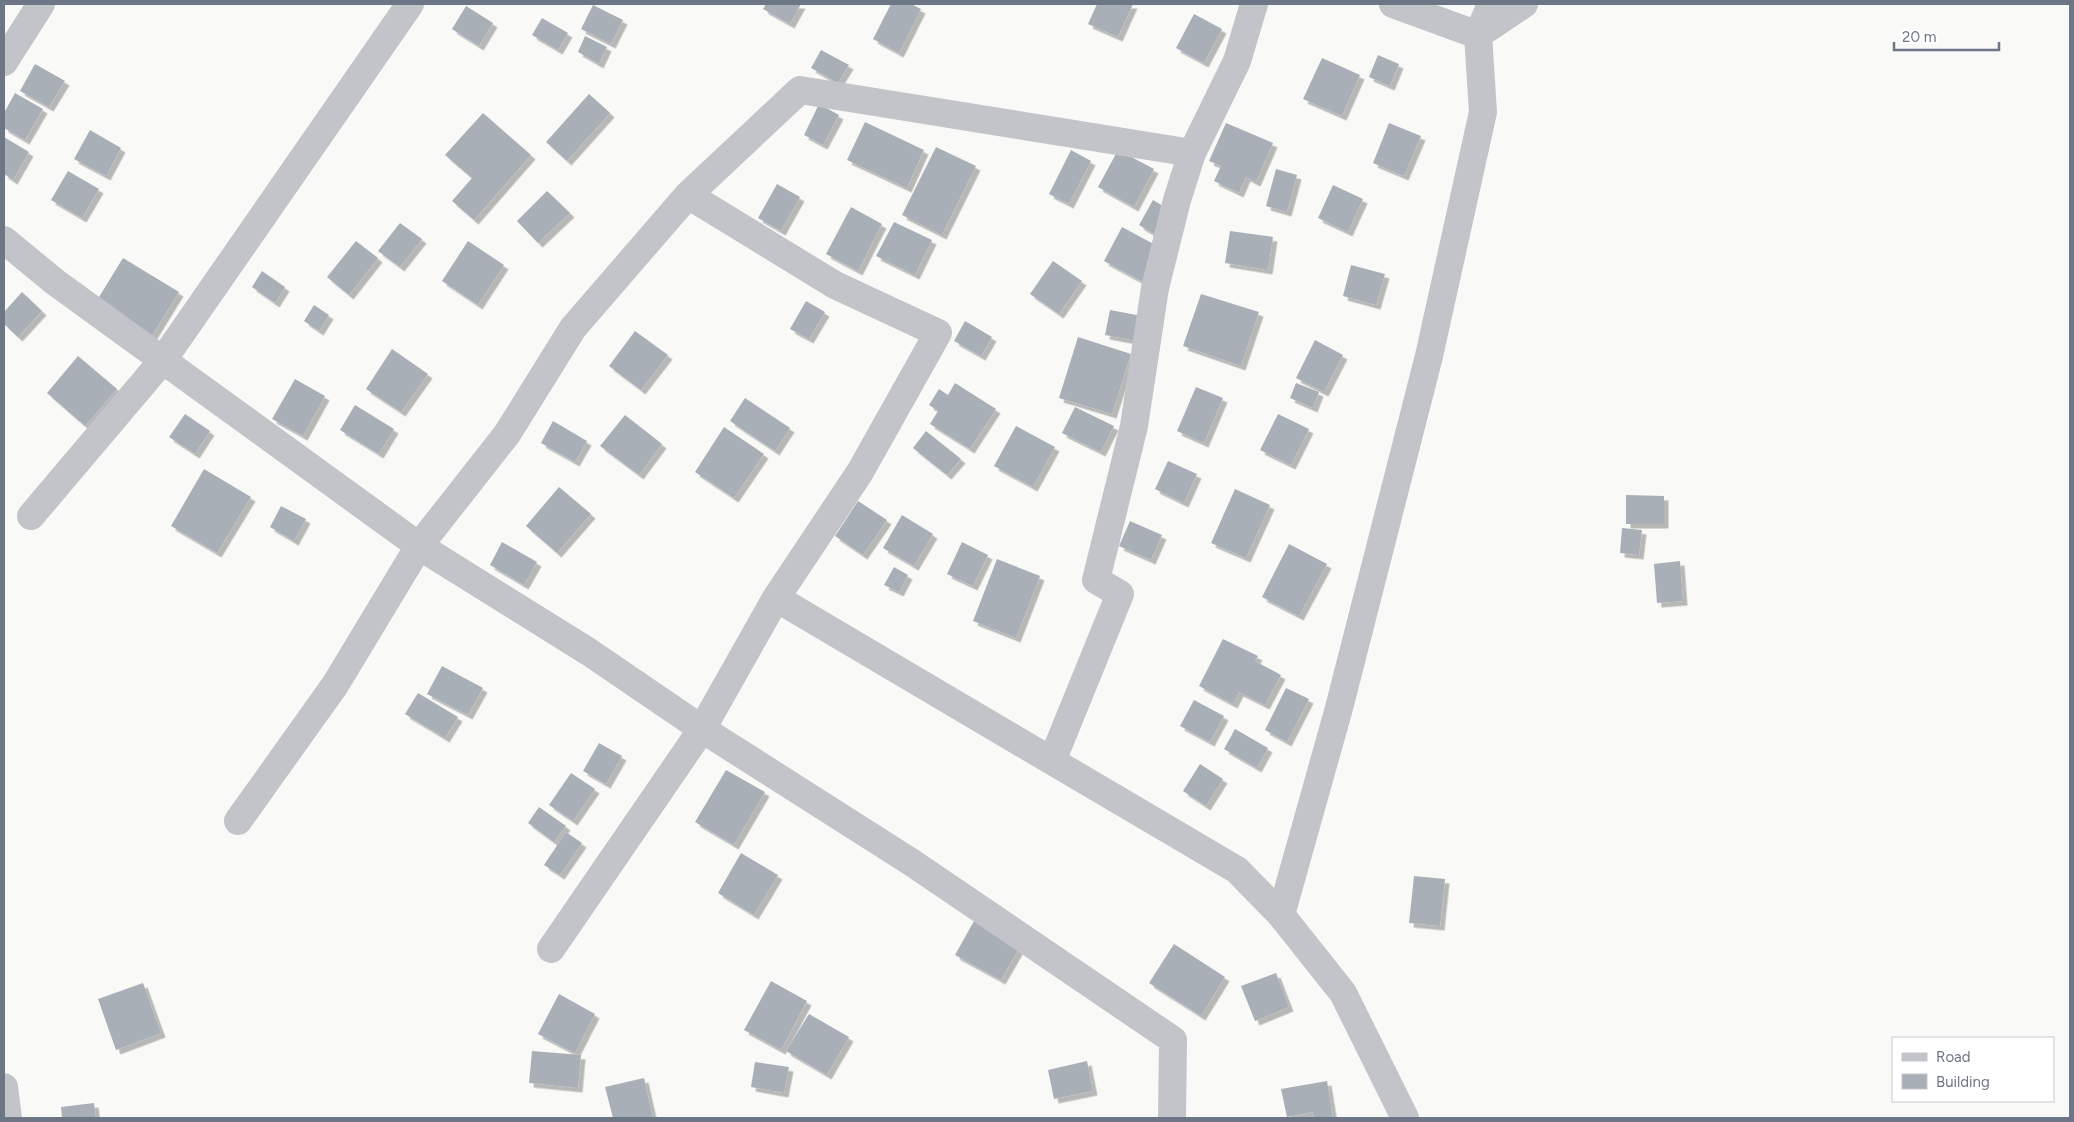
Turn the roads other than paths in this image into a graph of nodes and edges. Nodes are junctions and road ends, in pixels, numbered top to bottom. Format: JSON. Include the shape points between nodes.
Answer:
{"nodes":[{"id":1,"x":41,"y":4,"type":"edge"},
{"id":2,"x":410,"y":4,"type":"edge"},
{"id":3,"x":1254,"y":4,"type":"edge"},
{"id":4,"x":1393,"y":4,"type":"edge"},
{"id":5,"x":1491,"y":4,"type":"edge"},
{"id":6,"x":1524,"y":4,"type":"edge"},
{"id":7,"x":1478,"y":35,"type":"junction"},
{"id":8,"x":4,"y":62,"type":"edge"},
{"id":9,"x":1192,"y":153,"type":"junction"},
{"id":10,"x":688,"y":195,"type":"junction"},
{"id":11,"x":4,"y":240,"type":"edge"},
{"id":12,"x":163,"y":360,"type":"junction"},
{"id":13,"x":31,"y":516,"type":"dead end"},
{"id":14,"x":419,"y":546,"type":"junction"},
{"id":15,"x":776,"y":598,"type":"junction"},
{"id":16,"x":702,"y":729,"type":"junction"},
{"id":17,"x":1052,"y":761,"type":"junction"},
{"id":18,"x":238,"y":821,"type":"dead end"},
{"id":19,"x":1281,"y":915,"type":"junction"},
{"id":20,"x":551,"y":949,"type":"dead end"},
{"id":21,"x":4,"y":1087,"type":"edge"},
{"id":22,"x":8,"y":1118,"type":"edge"},
{"id":23,"x":1172,"y":1118,"type":"edge"},
{"id":24,"x":1405,"y":1118,"type":"edge"}],
"edges":[{"from":1,"to":8,"type":"street"},
{"from":2,"to":12,"type":"street"},
{"from":3,"to":9,"type":"street","via":[[1236,61]]},
{"from":4,"to":7,"type":"street"},
{"from":5,"to":7,"type":"street"},
{"from":6,"to":7,"type":"street"},
{"from":7,"to":19,"type":"street","via":[[1484,112],[1433,338],[1339,708]]},
{"from":9,"to":10,"type":"street","via":[[800,90]]},
{"from":9,"to":17,"type":"street","via":[[1155,288],[1134,426],[1096,580],[1120,594]]},
{"from":10,"to":14,"type":"street","via":[[573,328],[508,434]]},
{"from":10,"to":15,"type":"street","via":[[835,285],[938,334],[860,472]]},
{"from":11,"to":12,"type":"street","via":[[55,282]]},
{"from":12,"to":13,"type":"street"},
{"from":12,"to":14,"type":"street"},
{"from":14,"to":16,"type":"street","via":[[589,652]]},
{"from":14,"to":18,"type":"street","via":[[335,685]]},
{"from":15,"to":16,"type":"street"},
{"from":15,"to":17,"type":"street"},
{"from":16,"to":20,"type":"street"},
{"from":16,"to":23,"type":"street","via":[[911,862],[1173,1040]]},
{"from":17,"to":19,"type":"street","via":[[1237,870]]},
{"from":19,"to":24,"type":"street","via":[[1343,993]]},
{"from":21,"to":22,"type":"street"}]}
